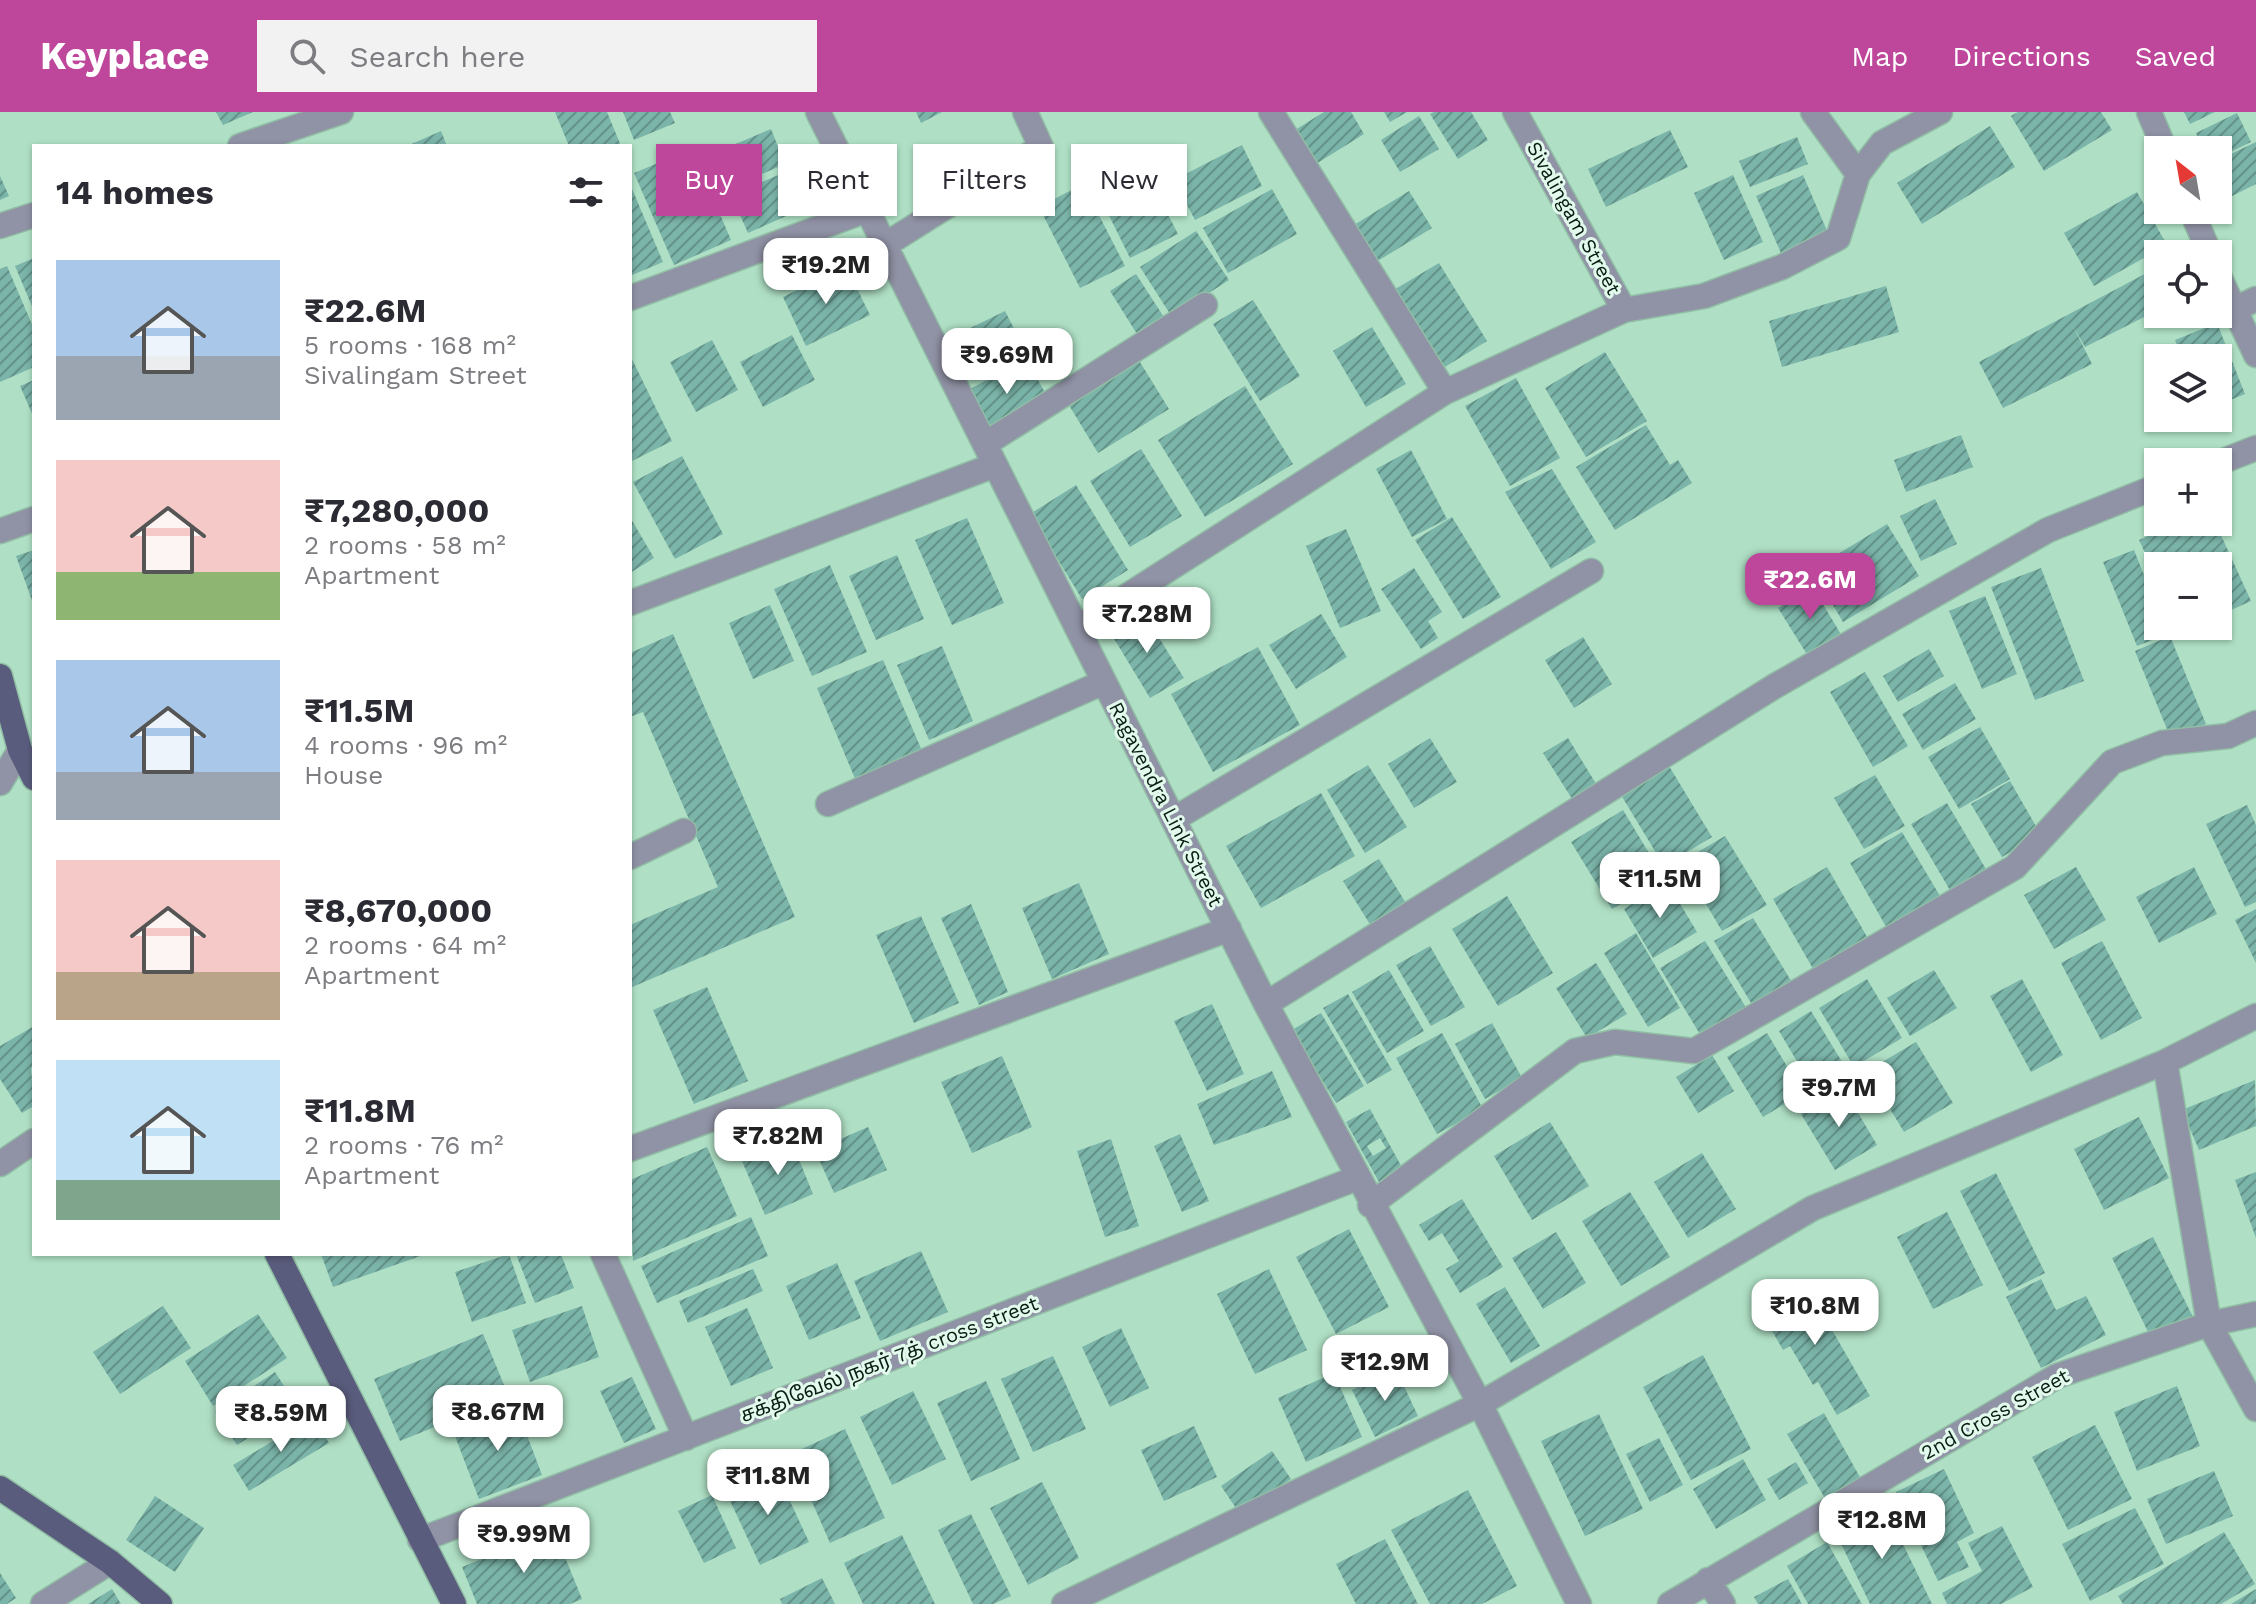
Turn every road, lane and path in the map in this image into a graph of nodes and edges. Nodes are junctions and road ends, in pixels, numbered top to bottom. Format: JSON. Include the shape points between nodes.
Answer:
{"nodes":[{"id":1,"x":341,"y":112,"type":"edge"},
{"id":2,"x":818,"y":112,"type":"edge"},
{"id":3,"x":1025,"y":112,"type":"edge"},
{"id":4,"x":1271,"y":112,"type":"edge"},
{"id":5,"x":1515,"y":112,"type":"edge"},
{"id":6,"x":1813,"y":112,"type":"edge"},
{"id":7,"x":1940,"y":112,"type":"edge"},
{"id":8,"x":2149,"y":112,"type":"edge"},
{"id":9,"x":2159,"y":136,"type":"edge"},
{"id":10,"x":246,"y":144,"type":"edge"},
{"id":11,"x":834,"y":144,"type":"edge"},
{"id":12,"x":1858,"y":174,"type":"junction"},
{"id":13,"x":32,"y":216,"type":"edge"},
{"id":14,"x":851,"y":216,"type":"edge"},
{"id":15,"x":870,"y":216,"type":"edge"},
{"id":16,"x":0,"y":226,"type":"edge"},
{"id":17,"x":885,"y":245,"type":"junction"},
{"id":18,"x":632,"y":297,"type":"edge"},
{"id":19,"x":2256,"y":299,"type":"edge"},
{"id":20,"x":1205,"y":305,"type":"dead end"},
{"id":21,"x":1624,"y":310,"type":"junction"},
{"id":22,"x":2233,"y":310,"type":"joint"},
{"id":23,"x":2256,"y":355,"type":"edge"},
{"id":24,"x":1445,"y":392,"type":"junction"},
{"id":25,"x":2256,"y":448,"type":"edge"},
{"id":26,"x":990,"y":454,"type":"junction"},
{"id":27,"x":2232,"y":457,"type":"edge"},
{"id":28,"x":2144,"y":492,"type":"edge"},
{"id":29,"x":32,"y":520,"type":"edge"},
{"id":30,"x":0,"y":531,"type":"edge"},
{"id":31,"x":1591,"y":571,"type":"dead end"},
{"id":32,"x":632,"y":602,"type":"edge"},
{"id":33,"x":1077,"y":628,"type":"junction"},
{"id":34,"x":0,"y":676,"type":"edge"},
{"id":35,"x":1104,"y":682,"type":"junction"},
{"id":36,"x":2256,"y":723,"type":"edge"},
{"id":37,"x":20,"y":750,"type":"junction"},
{"id":38,"x":32,"y":774,"type":"edge"},
{"id":39,"x":0,"y":783,"type":"edge"},
{"id":40,"x":828,"y":804,"type":"dead end"},
{"id":41,"x":1174,"y":819,"type":"junction"},
{"id":42,"x":684,"y":831,"type":"dead end"},
{"id":43,"x":632,"y":856,"type":"edge"},
{"id":44,"x":1229,"y":929,"type":"junction"},
{"id":45,"x":1266,"y":1004,"type":"junction"},
{"id":46,"x":2256,"y":1016,"type":"edge"},
{"id":47,"x":2165,"y":1062,"type":"junction"},
{"id":48,"x":32,"y":1142,"type":"edge"},
{"id":49,"x":632,"y":1148,"type":"edge"},
{"id":50,"x":0,"y":1164,"type":"edge"},
{"id":51,"x":1357,"y":1178,"type":"junction"},
{"id":52,"x":1370,"y":1205,"type":"junction"},
{"id":53,"x":278,"y":1256,"type":"edge"},
{"id":54,"x":604,"y":1256,"type":"edge"},
{"id":55,"x":2256,"y":1314,"type":"edge"},
{"id":56,"x":2209,"y":1324,"type":"junction"},
{"id":57,"x":1480,"y":1404,"type":"junction"},
{"id":58,"x":2256,"y":1409,"type":"edge"},
{"id":59,"x":686,"y":1438,"type":"junction"},
{"id":60,"x":0,"y":1488,"type":"edge"},
{"id":61,"x":420,"y":1540,"type":"junction"},
{"id":62,"x":110,"y":1562,"type":"junction"},
{"id":63,"x":1708,"y":1580,"type":"junction"},
{"id":64,"x":43,"y":1604,"type":"edge"},
{"id":65,"x":160,"y":1604,"type":"edge"},
{"id":66,"x":454,"y":1604,"type":"edge"},
{"id":67,"x":1064,"y":1604,"type":"edge"},
{"id":68,"x":1579,"y":1604,"type":"edge"},
{"id":69,"x":1670,"y":1604,"type":"edge"},
{"id":70,"x":1723,"y":1604,"type":"edge"}],
"edges":[{"from":1,"to":10,"type":"street"},
{"from":2,"to":11,"type":"street","name":"Ragavendra Link Street"},
{"from":3,"to":17,"type":"street","via":[[1041,147]]},
{"from":4,"to":24,"type":"street"},
{"from":5,"to":21,"type":"street","name":"Sivalingam Street"},
{"from":6,"to":12,"type":"street"},
{"from":7,"to":12,"type":"street","name":"Sivalingam Street","via":[[1882,143]]},
{"from":8,"to":9,"type":"street"},
{"from":12,"to":21,"type":"street","name":"Sivalingam Street","via":[[1838,238],[1782,267],[1704,296]]},
{"from":13,"to":16,"type":"street"},
{"from":14,"to":18,"type":"street"},
{"from":15,"to":17,"type":"street","name":"Ragavendra Link Street"},
{"from":17,"to":26,"type":"street","name":"Ragavendra Link Street"},
{"from":19,"to":22,"type":"street"},
{"from":20,"to":26,"type":"street"},
{"from":21,"to":24,"type":"street"},
{"from":22,"to":23,"type":"street"},
{"from":24,"to":33,"type":"street"},
{"from":25,"to":27,"type":"street"},
{"from":26,"to":32,"type":"street"},
{"from":26,"to":33,"type":"street","name":"Ragavendra Link Street"},
{"from":28,"to":45,"type":"street","via":[[2048,530],[1775,686]]},
{"from":29,"to":30,"type":"street"},
{"from":31,"to":41,"type":"street"},
{"from":33,"to":35,"type":"street","name":"Ragavendra Link Street"},
{"from":34,"to":37,"type":"main road"},
{"from":35,"to":40,"type":"street"},
{"from":35,"to":41,"type":"street","name":"Ragavendra Link Street"},
{"from":36,"to":52,"type":"street","via":[[2228,736],[2162,743],[2112,762],[2015,867],[1694,1051],[1615,1042],[1575,1051]]},
{"from":37,"to":38,"type":"main road"},
{"from":37,"to":39,"type":"street"},
{"from":41,"to":44,"type":"street","name":"Ragavendra Link Street"},
{"from":42,"to":43,"type":"street"},
{"from":44,"to":45,"type":"street","name":"Ragavendra Link Street"},
{"from":44,"to":49,"type":"street"},
{"from":45,"to":51,"type":"street","name":"Ragavendra Link Street"},
{"from":46,"to":47,"type":"street"},
{"from":47,"to":56,"type":"street"},
{"from":47,"to":57,"type":"street","via":[[1813,1208]]},
{"from":48,"to":50,"type":"street"},
{"from":51,"to":52,"type":"street","name":"Ragavendra Link Street"},
{"from":51,"to":59,"type":"street","name":"சக்திவேல் நகர் 7த் cross street"},
{"from":52,"to":57,"type":"street","name":"Ragavendra Link Street"},
{"from":53,"to":61,"type":"main road"},
{"from":54,"to":59,"type":"street"},
{"from":55,"to":56,"type":"street","name":"2nd Cross Street"},
{"from":56,"to":58,"type":"street"},
{"from":56,"to":63,"type":"street","name":"2nd Cross Street","via":[[2057,1376]]},
{"from":57,"to":67,"type":"street"},
{"from":57,"to":68,"type":"street","name":"Ragavendra Link Street"},
{"from":59,"to":61,"type":"street","name":"சக்திவேல் நகர் 7த் cross street"},
{"from":60,"to":62,"type":"main road"},
{"from":61,"to":66,"type":"main road"},
{"from":62,"to":64,"type":"street"},
{"from":62,"to":65,"type":"main road"},
{"from":63,"to":69,"type":"street","name":"2nd Cross Street"},
{"from":63,"to":70,"type":"street"}]}
